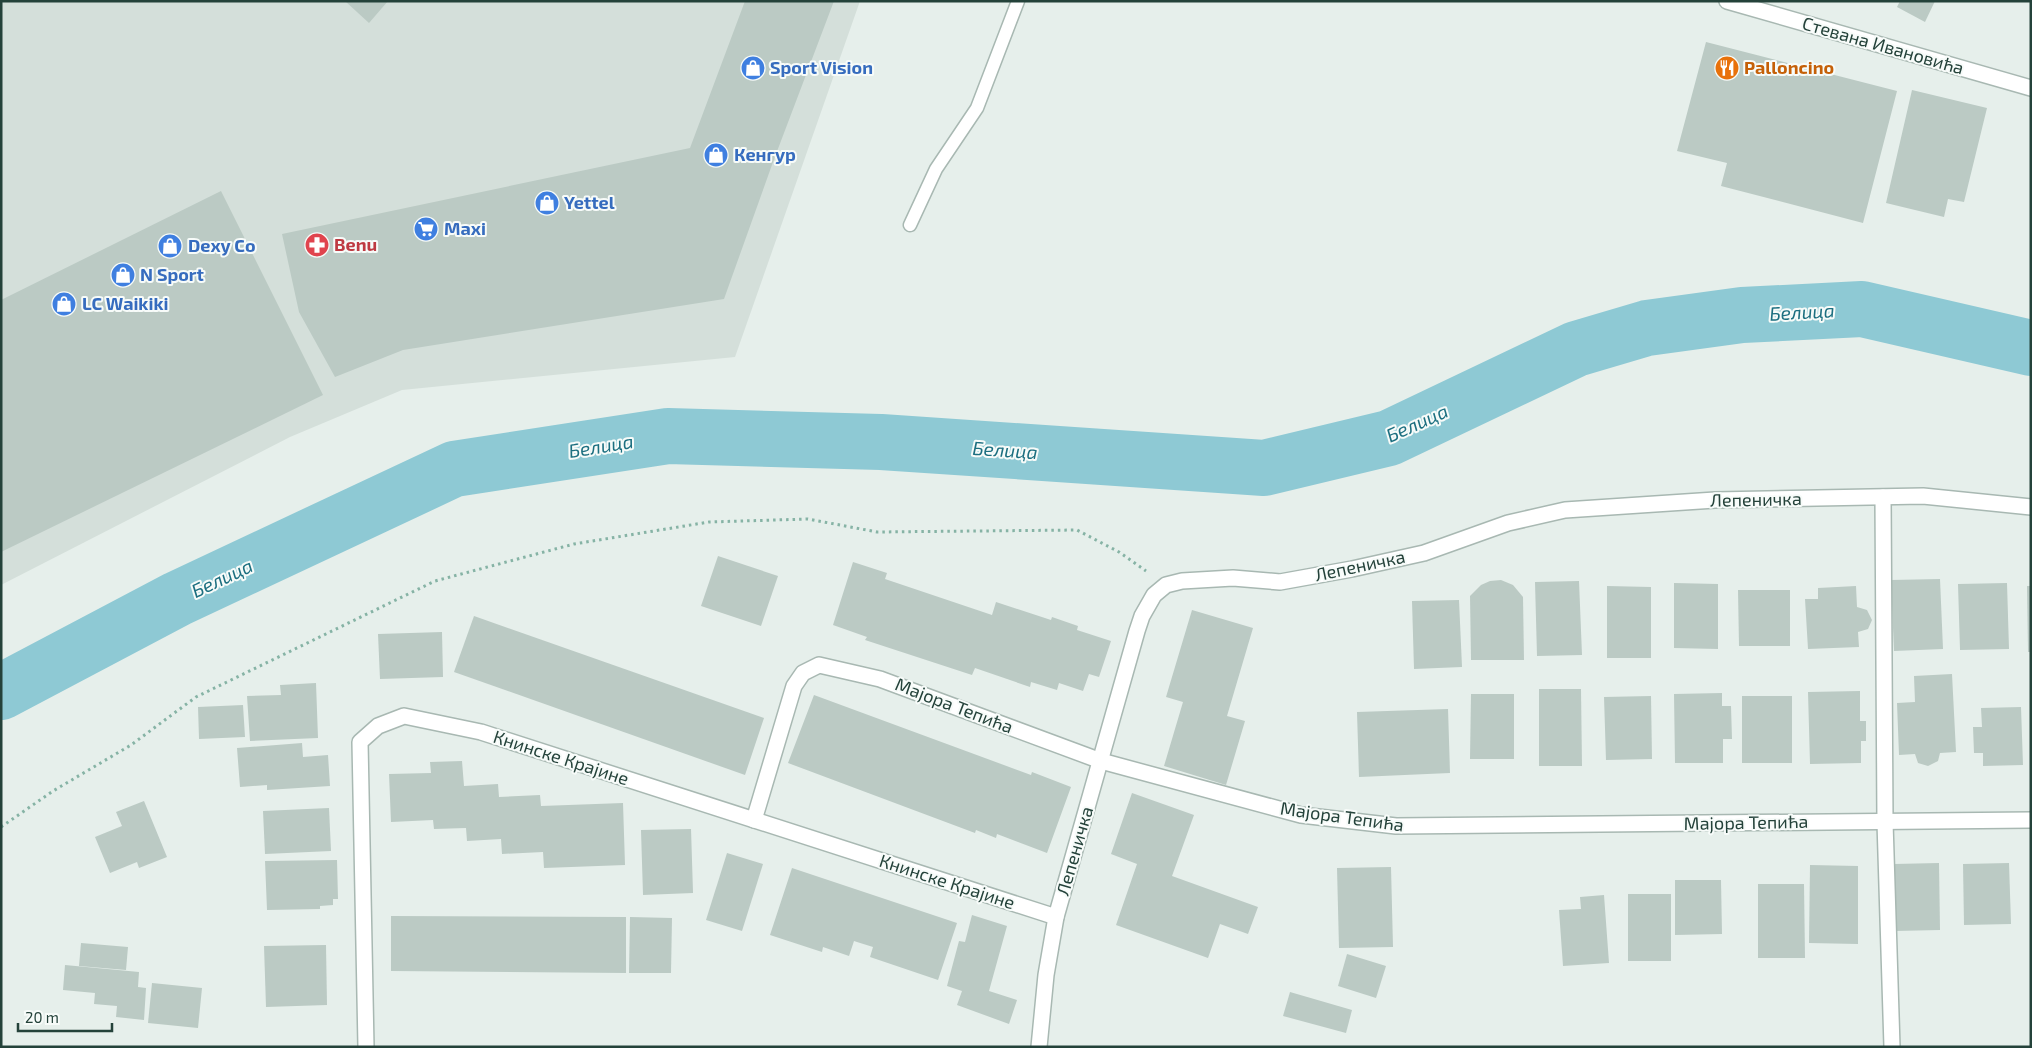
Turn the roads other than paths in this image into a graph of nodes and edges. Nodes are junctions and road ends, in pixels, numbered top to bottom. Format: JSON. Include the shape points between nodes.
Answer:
{"nodes":[{"id":1,"x":1018,"y":1,"type":"edge"},
{"id":2,"x":1731,"y":3,"type":"edge"},
{"id":3,"x":2031,"y":88,"type":"edge"},
{"id":4,"x":910,"y":225,"type":"dead end"},
{"id":5,"x":1883,"y":497,"type":"junction"},
{"id":6,"x":2031,"y":507,"type":"edge"},
{"id":7,"x":1100,"y":761,"type":"junction"},
{"id":8,"x":754,"y":820,"type":"junction"},
{"id":9,"x":2031,"y":820,"type":"edge"},
{"id":10,"x":1885,"y":822,"type":"junction"},
{"id":11,"x":1056,"y":917,"type":"junction"},
{"id":12,"x":366,"y":1047,"type":"edge"},
{"id":13,"x":1039,"y":1047,"type":"edge"},
{"id":14,"x":1892,"y":1047,"type":"edge"}],
"edges":[{"from":1,"to":4,"type":"lane","via":[[978,108],[936,169]]},
{"from":2,"to":3,"type":"street","name":"Стевана Ивановића"},
{"from":5,"to":6,"type":"street","name":"Лепеничка","via":[[1923,496]]},
{"from":5,"to":7,"type":"street","name":"Лепеничка","via":[[1715,500],[1565,510],[1508,523],[1424,553],[1352,569],[1280,582],[1233,578],[1166,585],[1154,596],[1142,616]]},
{"from":5,"to":10,"type":"street"},
{"from":7,"to":8,"type":"street","name":"Мајора Тепића","via":[[880,678],[820,665],[803,673],[794,686]]},
{"from":7,"to":10,"type":"street","name":"Мајора Тепића","via":[[1301,815],[1396,826]]},
{"from":7,"to":11,"type":"street","name":"Лепеничка"},
{"from":8,"to":11,"type":"street","name":"Книнске Крајине"},
{"from":8,"to":12,"type":"street","name":"Книнске Крајине","via":[[481,732],[404,716],[378,726],[360,742]]},
{"from":9,"to":10,"type":"street","name":"Мајора Тепића"},
{"from":10,"to":14,"type":"street"},
{"from":11,"to":13,"type":"street","name":"Лепеничка"}]}
